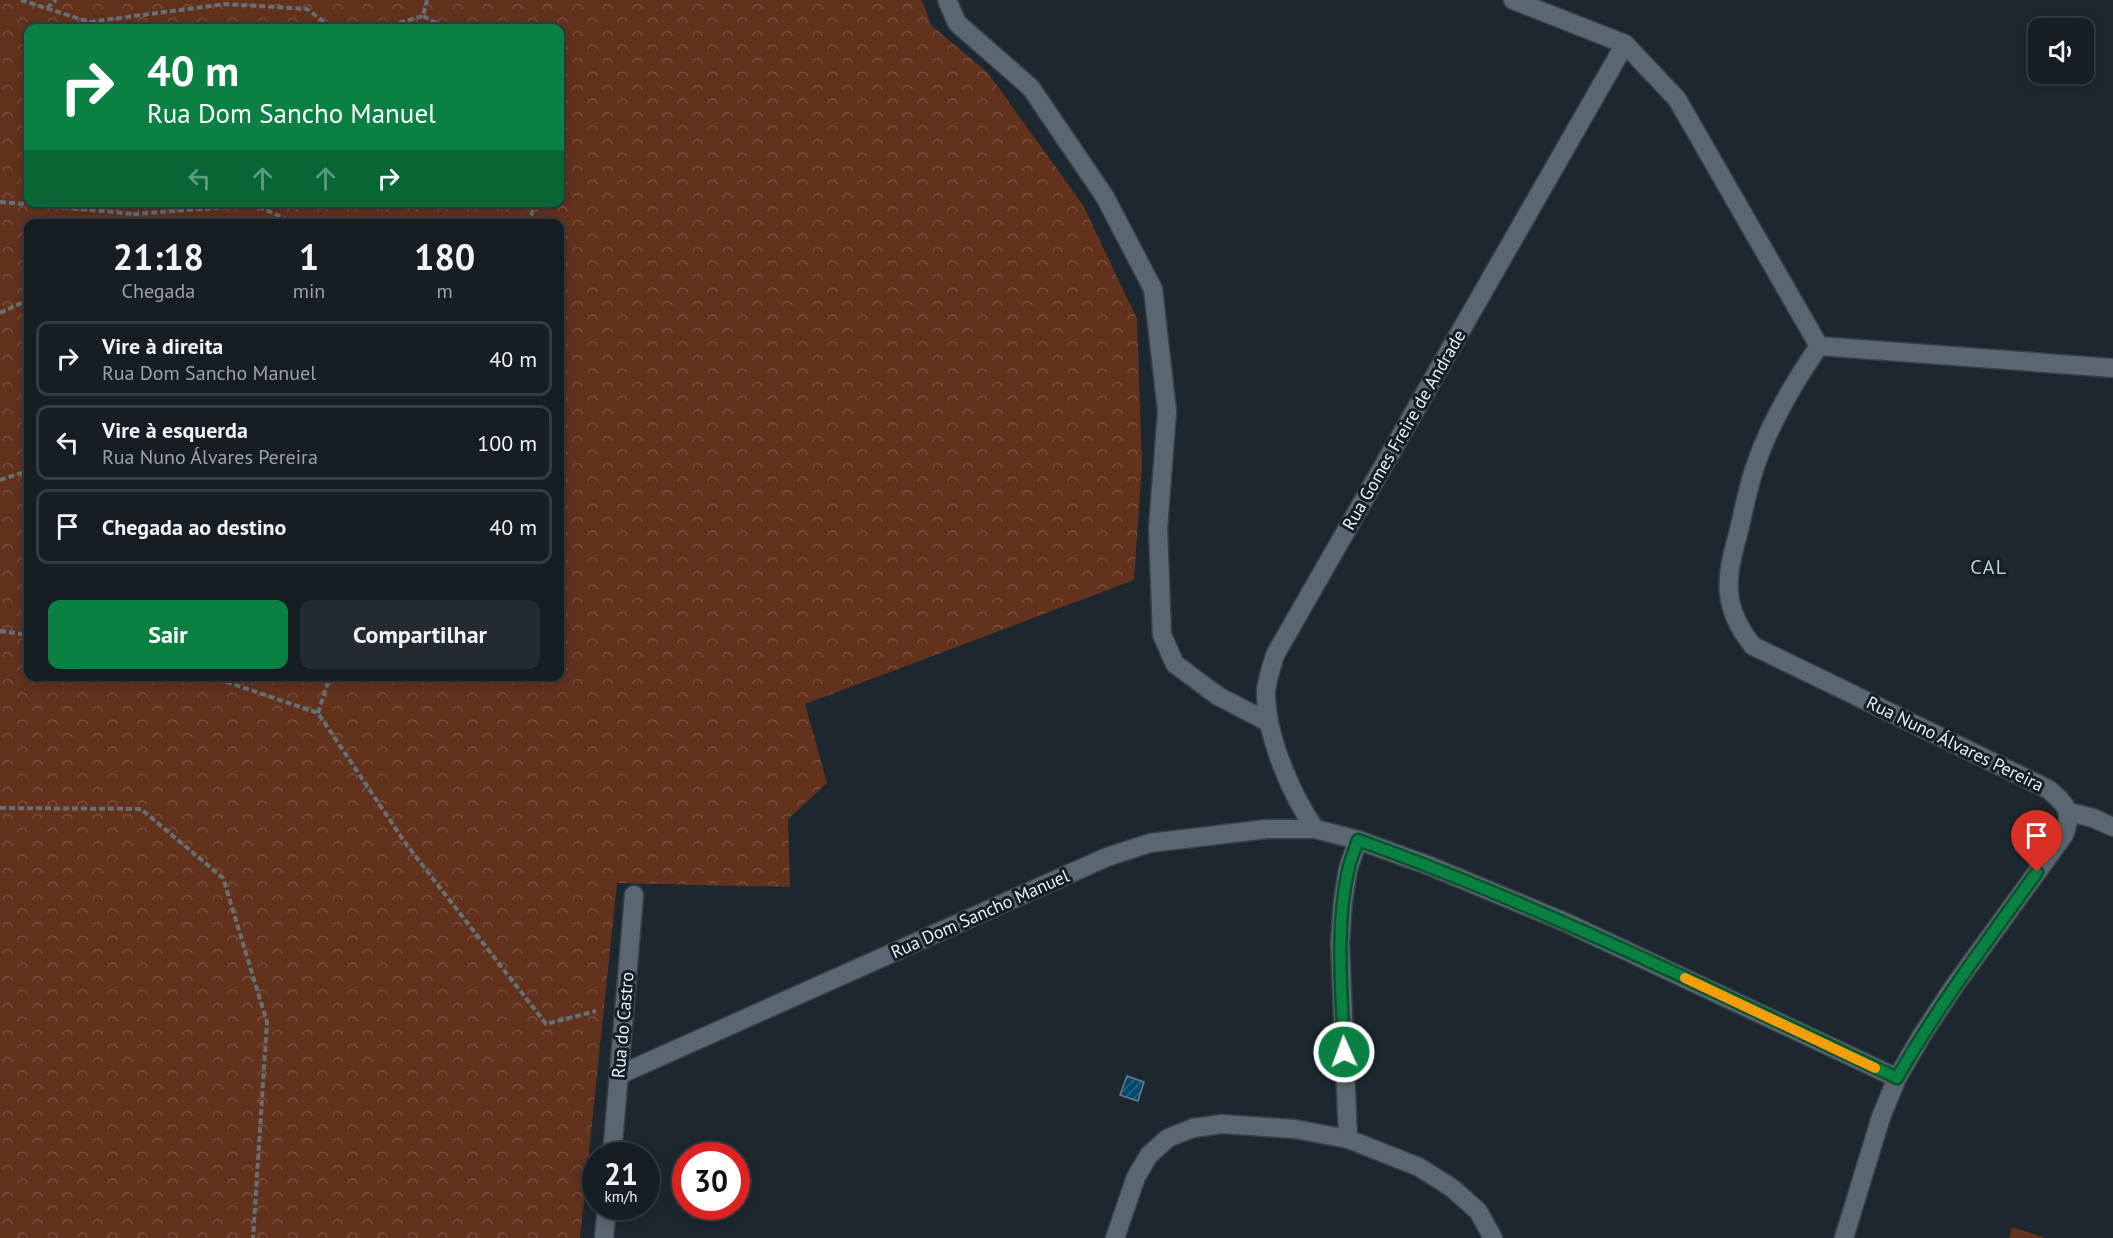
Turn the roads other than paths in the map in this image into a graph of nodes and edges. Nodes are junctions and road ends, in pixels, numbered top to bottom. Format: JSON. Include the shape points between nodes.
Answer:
{"nodes":[{"id":1,"x":947,"y":0,"type":"edge"},
{"id":2,"x":1512,"y":0,"type":"edge"},
{"id":3,"x":1625,"y":44,"type":"junction"},
{"id":4,"x":1818,"y":346,"type":"junction"},
{"id":5,"x":2113,"y":368,"type":"edge"},
{"id":6,"x":1268,"y":722,"type":"junction"},
{"id":7,"x":2069,"y":812,"type":"junction"},
{"id":8,"x":2113,"y":827,"type":"edge"},
{"id":9,"x":1315,"y":829,"type":"junction"},
{"id":10,"x":1358,"y":840,"type":"junction"},
{"id":11,"x":634,"y":895,"type":"dead end"},
{"id":12,"x":619,"y":1075,"type":"junction"},
{"id":13,"x":1897,"y":1078,"type":"junction"},
{"id":14,"x":1348,"y":1139,"type":"junction"},
{"id":15,"x":613,"y":1142,"type":"edge"},
{"id":16,"x":606,"y":1220,"type":"edge"},
{"id":17,"x":604,"y":1238,"type":"edge"},
{"id":18,"x":1115,"y":1238,"type":"edge"},
{"id":19,"x":1493,"y":1238,"type":"edge"},
{"id":20,"x":1844,"y":1238,"type":"edge"}],
"edges":[{"from":1,"to":6,"type":"street","via":[[957,23],[1031,88],[1105,197],[1154,290],[1167,411],[1158,528],[1162,635],[1175,664],[1218,696]]},
{"from":2,"to":3,"type":"street"},
{"from":3,"to":4,"type":"street","via":[[1677,99]]},
{"from":3,"to":6,"type":"street","name":"Rua Gomes Freire de Andrade","via":[[1275,655],[1266,688]]},
{"from":4,"to":5,"type":"street"},
{"from":4,"to":7,"type":"street","name":"Rua Nuno Álvares Pereira","via":[[1783,404],[1754,468],[1729,568],[1732,613],[1741,631],[1753,646],[2048,789]]},
{"from":6,"to":9,"type":"street","name":"Rua Gomes Freire de Andrade","via":[[1300,808]]},
{"from":7,"to":8,"type":"street"},
{"from":7,"to":13,"type":"street","via":[[2064,835],[1955,985]]},
{"from":9,"to":10,"type":"street","name":"Rua Dom Sancho Manuel"},
{"from":9,"to":12,"type":"street","name":"Rua Dom Sancho Manuel","via":[[1267,829],[1149,843],[1107,857]]},
{"from":10,"to":13,"type":"street","name":"Rua Dom Sancho Manuel","via":[[1567,923]]},
{"from":10,"to":14,"type":"street","via":[[1348,869],[1340,943]]},
{"from":11,"to":12,"type":"street","name":"Rua do Castro"},
{"from":12,"to":15,"type":"street","name":"Rua do Castro"},
{"from":13,"to":20,"type":"street"},
{"from":14,"to":18,"type":"street","via":[[1295,1129],[1222,1124],[1168,1137],[1149,1155],[1136,1177]]},
{"from":14,"to":19,"type":"street","via":[[1419,1167],[1452,1188],[1478,1211]]},
{"from":16,"to":17,"type":"street"}]}
